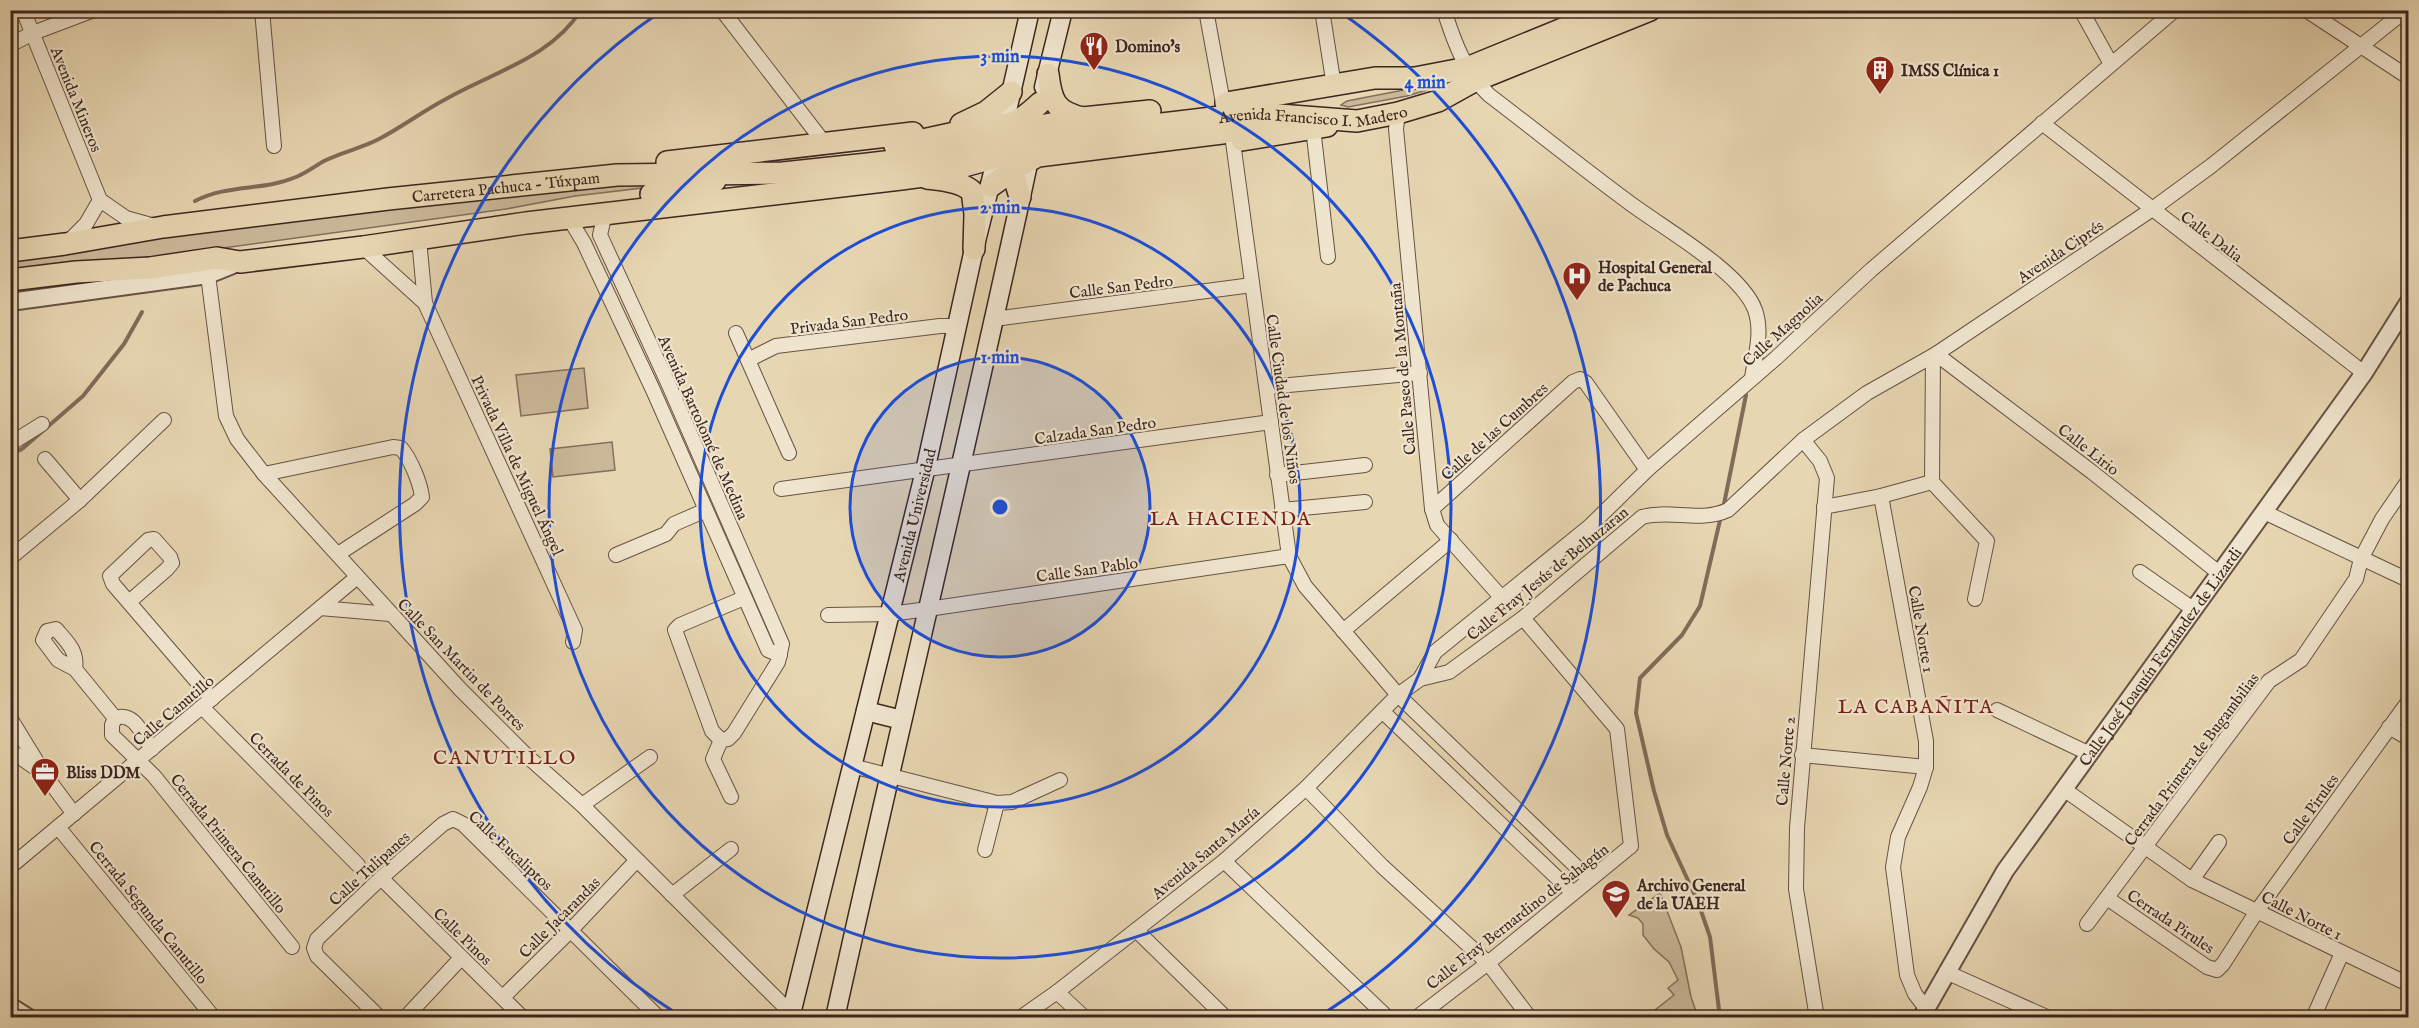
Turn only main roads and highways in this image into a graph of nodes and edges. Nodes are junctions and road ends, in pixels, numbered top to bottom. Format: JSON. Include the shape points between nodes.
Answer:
{"nodes":[{"id":1,"x":1030,"y":10,"type":"edge"},
{"id":2,"x":1063,"y":10,"type":"edge"},
{"id":3,"x":1609,"y":10,"type":"edge"},
{"id":4,"x":1650,"y":10,"type":"edge"},
{"id":5,"x":1584,"y":23,"type":"edge"},
{"id":6,"x":1047,"y":74,"type":"junction"},
{"id":7,"x":1471,"y":74,"type":"junction"},
{"id":8,"x":1415,"y":78,"type":"junction"},
{"id":9,"x":1011,"y":92,"type":"junction"},
{"id":10,"x":1041,"y":99,"type":"junction"},
{"id":11,"x":1288,"y":115,"type":"junction"},
{"id":12,"x":1083,"y":118,"type":"junction"},
{"id":13,"x":1357,"y":121,"type":"junction"},
{"id":14,"x":1016,"y":146,"type":"junction"},
{"id":15,"x":746,"y":172,"type":"junction"},
{"id":16,"x":617,"y":175,"type":"junction"},
{"id":17,"x":918,"y":177,"type":"junction"},
{"id":18,"x":990,"y":188,"type":"junction"},
{"id":19,"x":1020,"y":197,"type":"junction"},
{"id":20,"x":526,"y":223,"type":"junction"},
{"id":21,"x":974,"y":249,"type":"junction"},
{"id":22,"x":10,"y":251,"type":"edge"},
{"id":23,"x":10,"y":280,"type":"edge"},
{"id":24,"x":866,"y":711,"type":"junction"},
{"id":25,"x":902,"y":720,"type":"junction"},
{"id":26,"x":792,"y":1016,"type":"edge"},
{"id":27,"x":835,"y":1017,"type":"edge"}],
"edges":[{"from":1,"to":9,"type":"main road"},
{"from":2,"to":6,"type":"main road"},
{"from":3,"to":5,"type":"main road","name":"Avenida Francisco I. Madero"},
{"from":4,"to":5,"type":"main road","name":"Avenida Francisco I. Madero"},
{"from":5,"to":7,"type":"main road","name":"Avenida Francisco I. Madero"},
{"from":6,"to":10,"type":"main road"},
{"from":6,"to":12,"type":"main road","via":[[1057,106]]},
{"from":7,"to":8,"type":"main road","name":"Avenida Francisco I. Madero"},
{"from":7,"to":13,"type":"main road","name":"Avenida Francisco I. Madero","via":[[1438,101]]},
{"from":8,"to":11,"type":"main road"},
{"from":8,"to":12,"type":"main road","name":"Avenida Francisco I. Madero","via":[[1375,78],[1222,103]]},
{"from":9,"to":10,"type":"main road","via":[[1024,100]]},
{"from":9,"to":14,"type":"main road"},
{"from":9,"to":16,"type":"main road","via":[[986,112],[960,125],[650,164]]},
{"from":10,"to":14,"type":"main road"},
{"from":11,"to":13,"type":"main road","name":"Avenida Francisco I. Madero"},
{"from":11,"to":14,"type":"main road","name":"Avenida Francisco I. Madero","via":[[1220,116],[1045,138]]},
{"from":12,"to":14,"type":"main road","name":"Avenida Francisco I. Madero","via":[[1045,125]]},
{"from":13,"to":14,"type":"main road","via":[[1233,142]]},
{"from":14,"to":15,"type":"main road","name":"Carretera Pachuca - Túxpam","via":[[783,173]]},
{"from":14,"to":17,"type":"main road"},
{"from":14,"to":18,"type":"main road"},
{"from":14,"to":19,"type":"main road"},
{"from":15,"to":16,"type":"main road","name":"Carretera Pachuca - Túxpam"},
{"from":15,"to":20,"type":"main road","via":[[680,190],[585,202]]},
{"from":16,"to":22,"type":"main road","name":"Carretera Pachuca - Túxpam","via":[[163,227]]},
{"from":17,"to":20,"type":"main road"},
{"from":17,"to":21,"type":"main road","via":[[953,182],[972,191]]},
{"from":18,"to":19,"type":"main road","via":[[1010,186]]},
{"from":18,"to":21,"type":"main road","name":"Avenida Universidad"},
{"from":19,"to":25,"type":"main road"},
{"from":20,"to":23,"type":"main road","via":[[240,262],[217,258]]},
{"from":21,"to":24,"type":"main road","name":"Avenida Universidad"},
{"from":24,"to":25,"type":"main road"},
{"from":24,"to":26,"type":"main road","name":"Avenida Universidad"},
{"from":25,"to":27,"type":"main road"}]}
